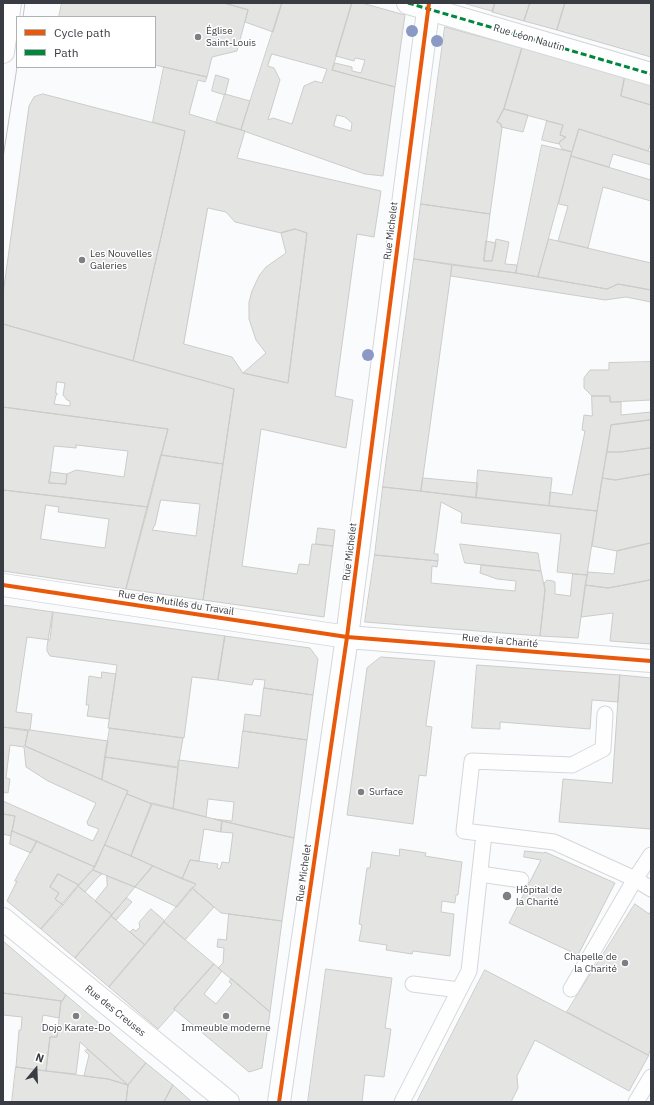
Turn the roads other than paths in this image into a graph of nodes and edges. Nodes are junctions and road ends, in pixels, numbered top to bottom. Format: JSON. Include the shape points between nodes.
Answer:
{"nodes":[{"id":1,"x":10,"y":3,"type":"edge"},
{"id":2,"x":421,"y":5,"type":"edge"},
{"id":3,"x":3,"y":52,"type":"edge"},
{"id":4,"x":651,"y":74,"type":"edge"},
{"id":5,"x":3,"y":585,"type":"edge"},
{"id":6,"x":347,"y":637,"type":"junction"},
{"id":7,"x":651,"y":661,"type":"edge"},
{"id":8,"x":605,"y":714,"type":"dead end"},
{"id":9,"x":484,"y":834,"type":"junction"},
{"id":10,"x":651,"y":856,"type":"edge"},
{"id":11,"x":480,"y":874,"type":"junction"},
{"id":12,"x":635,"y":879,"type":"junction"},
{"id":13,"x":520,"y":880,"type":"dead end"},
{"id":14,"x":651,"y":890,"type":"edge"},
{"id":15,"x":3,"y":919,"type":"edge"},
{"id":16,"x":413,"y":984,"type":"dead end"},
{"id":17,"x":571,"y":988,"type":"dead end"},
{"id":18,"x":459,"y":990,"type":"junction"},
{"id":19,"x":651,"y":1077,"type":"edge"},
{"id":20,"x":228,"y":1102,"type":"edge"},
{"id":21,"x":279,"y":1102,"type":"edge"},
{"id":22,"x":402,"y":1102,"type":"edge"},
{"id":23,"x":636,"y":1102,"type":"edge"}],
"edges":[{"from":1,"to":3,"type":"street"},
{"from":2,"to":4,"type":"street","name":"Rue Léon Nautin"},
{"from":2,"to":6,"type":"street","name":"Rue Michelet"},
{"from":5,"to":6,"type":"street","name":"Rue des Mutilés du Travail"},
{"from":6,"to":7,"type":"street","name":"Rue de la Charité"},
{"from":6,"to":21,"type":"street","name":"Rue Michelet"},
{"from":8,"to":9,"type":"lane","via":[[603,749],[572,764],[472,761],[464,831]]},
{"from":9,"to":11,"type":"lane"},
{"from":9,"to":12,"type":"lane","via":[[554,842]]},
{"from":10,"to":12,"type":"lane"},
{"from":11,"to":13,"type":"lane"},
{"from":11,"to":18,"type":"lane","via":[[469,971]]},
{"from":12,"to":14,"type":"lane"},
{"from":12,"to":17,"type":"lane"},
{"from":15,"to":20,"type":"street","name":"Rue des Creuses"},
{"from":16,"to":18,"type":"lane"},
{"from":18,"to":22,"type":"lane"},
{"from":19,"to":23,"type":"lane"}]}
